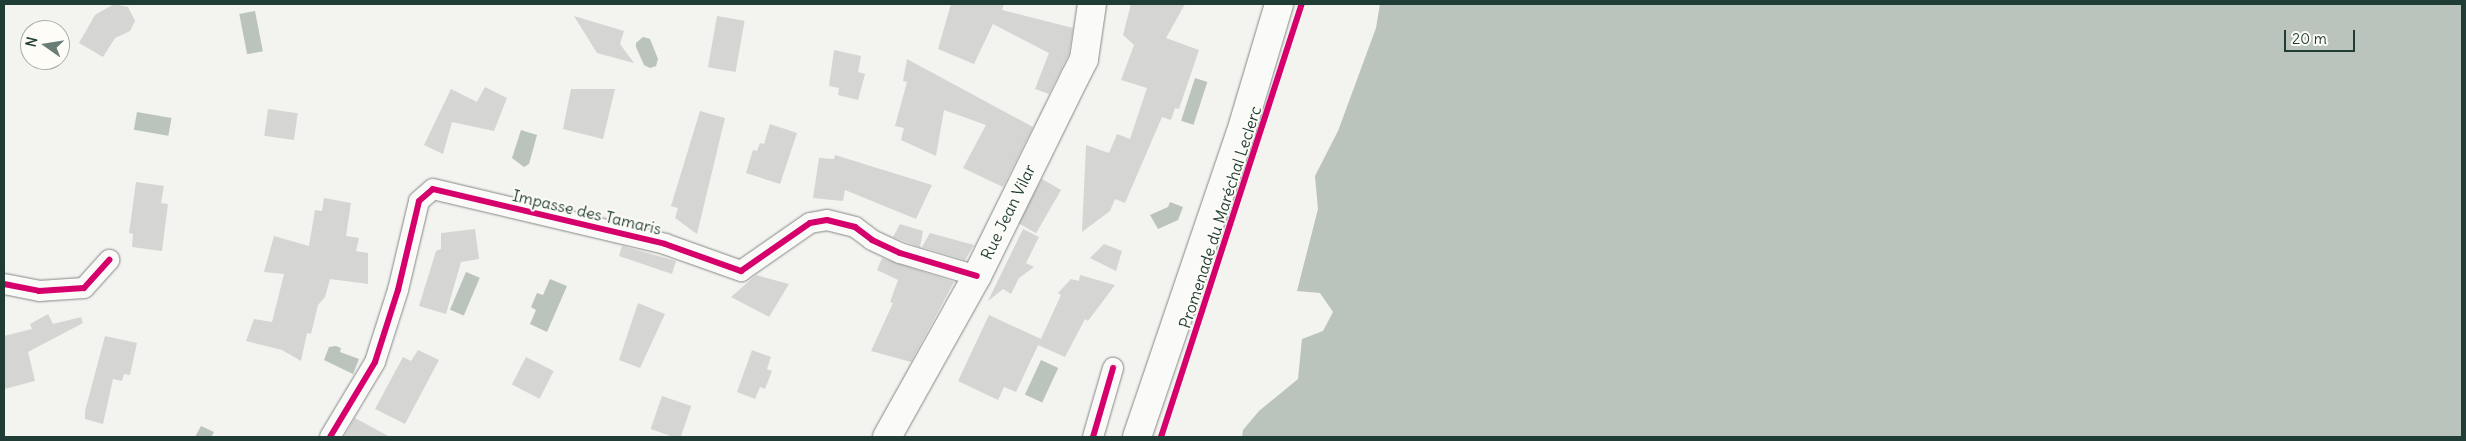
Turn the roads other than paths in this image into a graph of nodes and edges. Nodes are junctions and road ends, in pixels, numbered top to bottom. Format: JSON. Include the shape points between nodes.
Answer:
{"nodes":[{"id":1,"x":1092,"y":4,"type":"edge"},
{"id":2,"x":1279,"y":4,"type":"edge"},
{"id":3,"x":109,"y":260,"type":"dead end"},
{"id":4,"x":977,"y":276,"type":"junction"},
{"id":5,"x":4,"y":284,"type":"edge"},
{"id":6,"x":1113,"y":368,"type":"dead end"},
{"id":7,"x":330,"y":437,"type":"edge"},
{"id":8,"x":887,"y":437,"type":"edge"},
{"id":9,"x":1093,"y":437,"type":"edge"},
{"id":10,"x":1137,"y":437,"type":"edge"}],
"edges":[{"from":1,"to":4,"type":"street","name":"Rue Jean Vilar","via":[[1084,59]]},
{"from":2,"to":10,"type":"street","name":"Promenade du Maréchal Leclerc","via":[[1240,136]]},
{"from":3,"to":5,"type":"street","via":[[84,288],[39,291]]},
{"from":4,"to":7,"type":"street","name":"Impasse des Tamaris","via":[[900,253],[872,240],[855,227],[827,220],[810,223],[741,271],[665,244],[433,189],[419,201],[398,290],[375,362]]},
{"from":4,"to":8,"type":"street","name":"Rue Jean Vilar"},
{"from":6,"to":9,"type":"street"}]}
